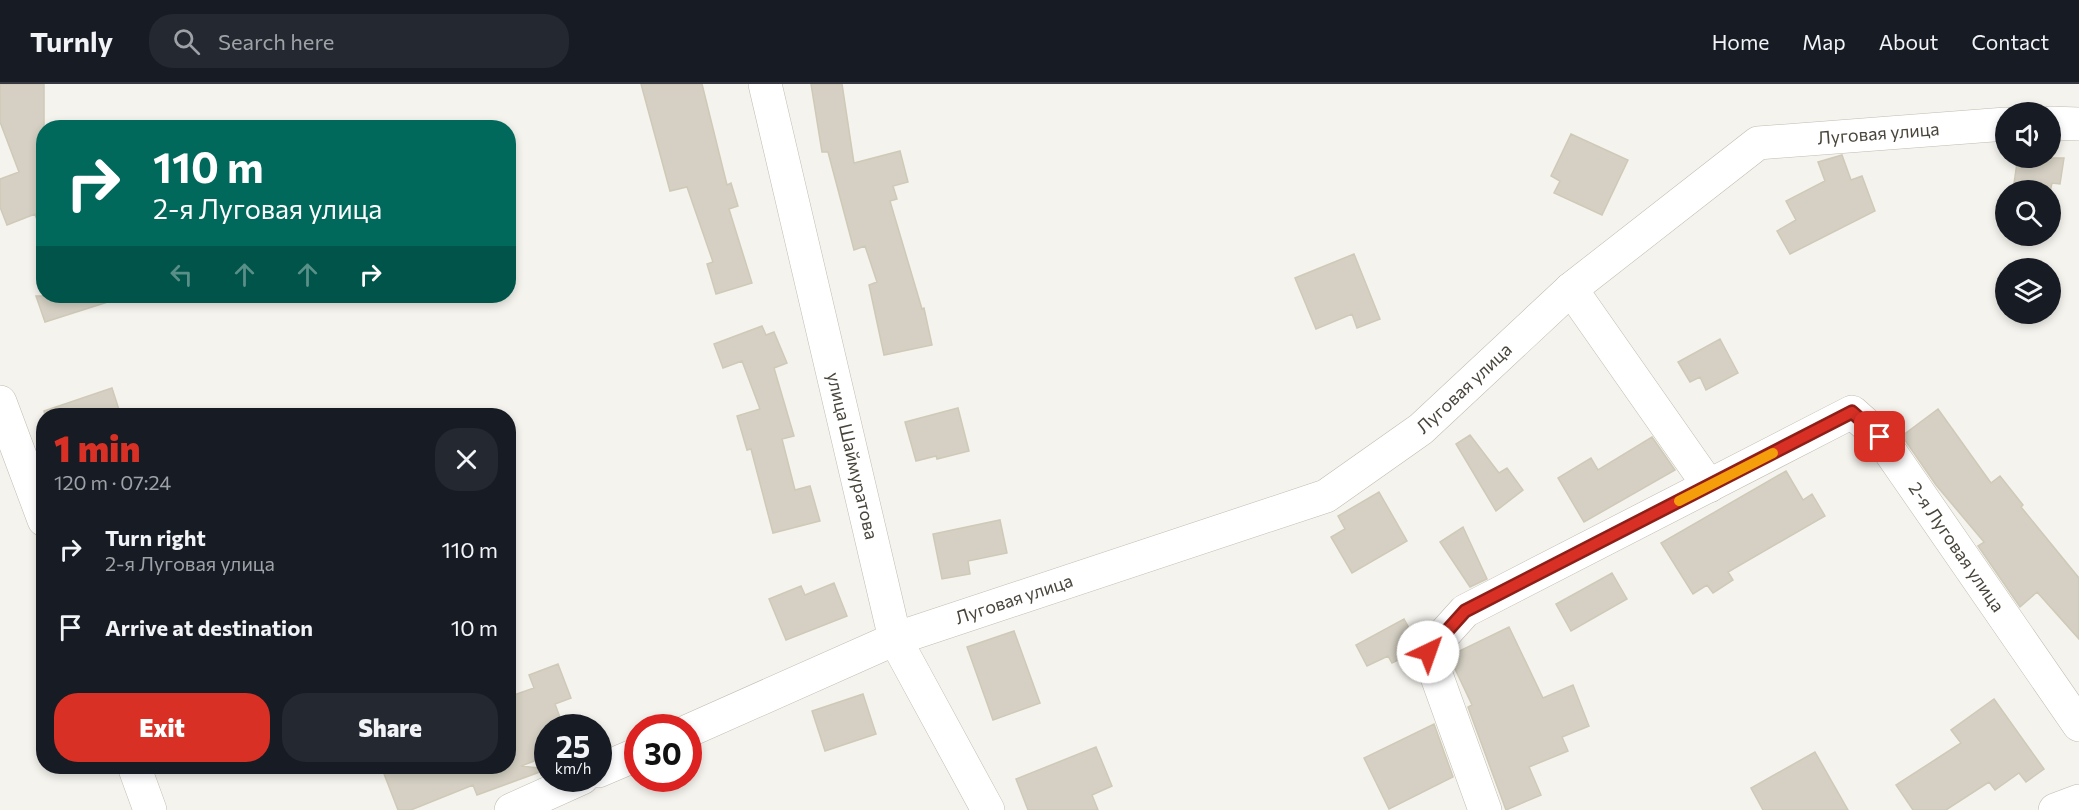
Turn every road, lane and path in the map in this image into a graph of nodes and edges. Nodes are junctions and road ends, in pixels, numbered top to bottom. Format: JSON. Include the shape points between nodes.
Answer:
{"nodes":[{"id":1,"x":765,"y":84,"type":"edge"},
{"id":2,"x":2061,"y":123,"type":"edge"},
{"id":3,"x":2079,"y":124,"type":"edge"},
{"id":4,"x":1995,"y":125,"type":"edge"},
{"id":5,"x":1571,"y":290,"type":"junction"},
{"id":6,"x":0,"y":402,"type":"edge"},
{"id":7,"x":1709,"y":486,"type":"junction"},
{"id":8,"x":36,"y":499,"type":"edge"},
{"id":9,"x":895,"y":639,"type":"junction"},
{"id":10,"x":702,"y":725,"type":"edge"},
{"id":11,"x":2079,"y":725,"type":"edge"},
{"id":12,"x":137,"y":774,"type":"edge"},
{"id":13,"x":551,"y":792,"type":"edge"},
{"id":14,"x":2079,"y":801,"type":"edge"},
{"id":15,"x":150,"y":810,"type":"edge"},
{"id":16,"x":511,"y":810,"type":"edge"},
{"id":17,"x":988,"y":810,"type":"edge"},
{"id":18,"x":1485,"y":810,"type":"edge"},
{"id":19,"x":2055,"y":810,"type":"edge"}],
"edges":[{"from":1,"to":9,"type":"street","name":"улица Шаймуратова"},
{"from":2,"to":3,"type":"street"},
{"from":4,"to":5,"type":"street","name":"Луговая улица","via":[[1758,143]]},
{"from":5,"to":7,"type":"street"},
{"from":5,"to":9,"type":"street","name":"Луговая улица","via":[[1421,429],[1326,496]]},
{"from":6,"to":8,"type":"street"},
{"from":7,"to":11,"type":"street","name":"2-я Луговая улица","via":[[1852,412],[1880,437]]},
{"from":7,"to":18,"type":"street","name":"2-я Луговая улица","via":[[1465,611],[1428,652]]},
{"from":9,"to":10,"type":"street","name":"Луговая улица"},
{"from":9,"to":17,"type":"street","name":"улица Шаймуратова"},
{"from":12,"to":15,"type":"street"},
{"from":13,"to":16,"type":"street"},
{"from":14,"to":19,"type":"street"}]}
